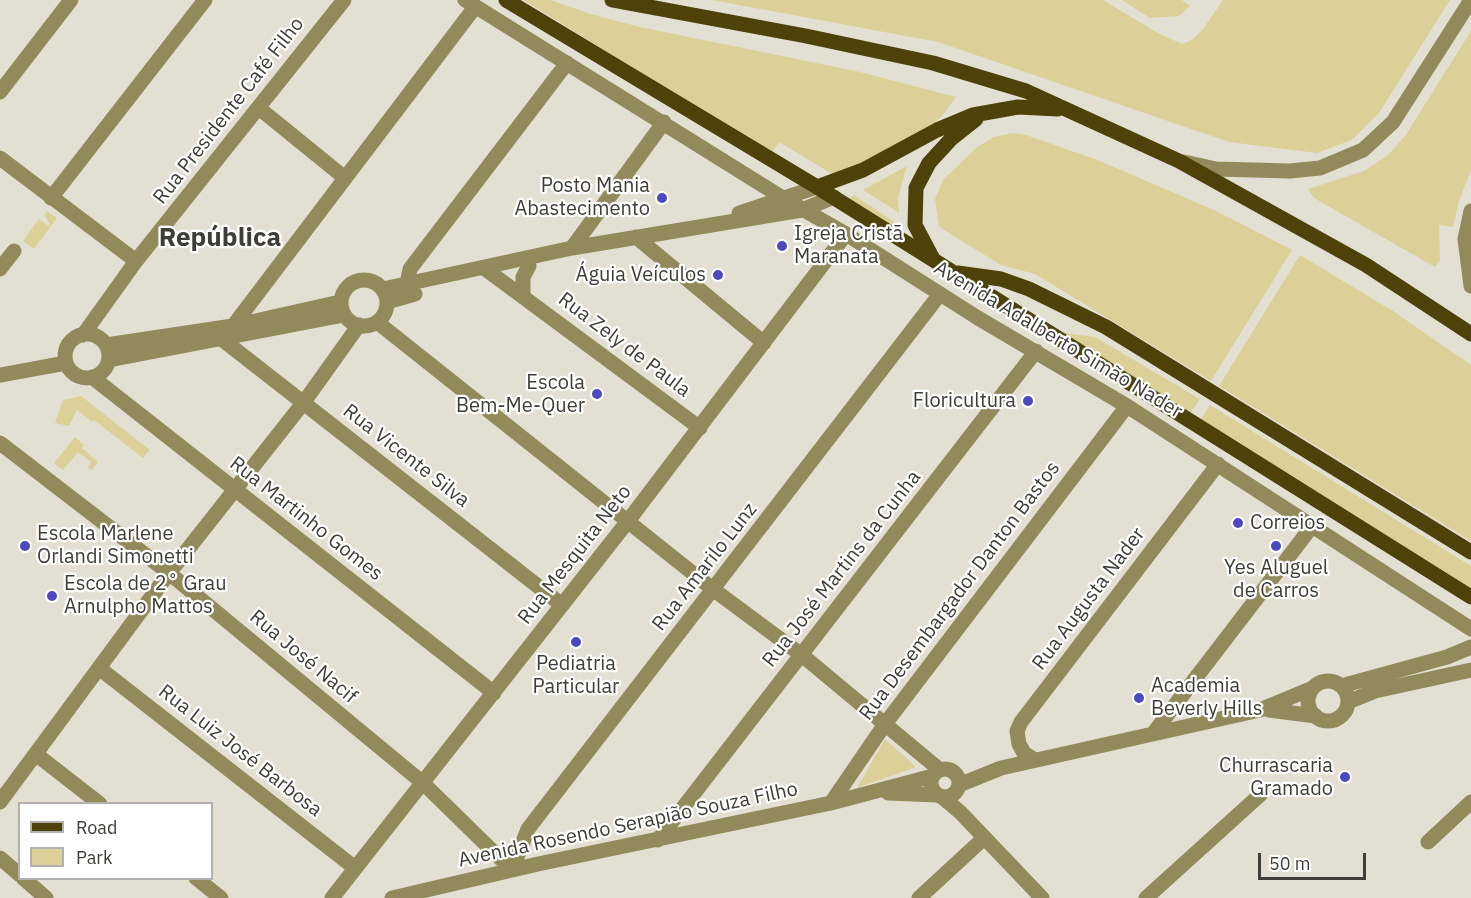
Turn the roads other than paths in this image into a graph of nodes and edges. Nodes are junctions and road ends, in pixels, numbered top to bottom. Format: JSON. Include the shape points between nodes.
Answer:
{"nodes":[{"id":1,"x":71,"y":0,"type":"edge"},
{"id":2,"x":206,"y":0,"type":"edge"},
{"id":3,"x":344,"y":0,"type":"edge"},
{"id":4,"x":506,"y":0,"type":"edge"},
{"id":5,"x":612,"y":0,"type":"edge"},
{"id":6,"x":1471,"y":0,"type":"edge"},
{"id":7,"x":470,"y":3,"type":"edge"},
{"id":8,"x":567,"y":63,"type":"junction"},
{"id":9,"x":0,"y":92,"type":"edge"},
{"id":10,"x":260,"y":109,"type":"junction"},
{"id":11,"x":1070,"y":109,"type":"junction"},
{"id":12,"x":985,"y":111,"type":"junction"},
{"id":13,"x":664,"y":122,"type":"junction"},
{"id":14,"x":0,"y":158,"type":"edge"},
{"id":15,"x":1179,"y":161,"type":"junction"},
{"id":16,"x":345,"y":178,"type":"junction"},
{"id":17,"x":817,"y":187,"type":"junction"},
{"id":18,"x":834,"y":197,"type":"junction"},
{"id":19,"x":51,"y":198,"type":"junction"},
{"id":20,"x":783,"y":198,"type":"junction"},
{"id":21,"x":802,"y":210,"type":"junction"},
{"id":22,"x":1471,"y":211,"type":"edge"},
{"id":23,"x":684,"y":230,"type":"junction"},
{"id":24,"x":846,"y":234,"type":"junction"},
{"id":25,"x":636,"y":237,"type":"junction"},
{"id":26,"x":572,"y":248,"type":"junction"},
{"id":27,"x":14,"y":251,"type":"dead end"},
{"id":28,"x":136,"y":261,"type":"junction"},
{"id":29,"x":934,"y":261,"type":"junction"},
{"id":30,"x":529,"y":266,"type":"junction"},
{"id":31,"x":0,"y":269,"type":"edge"},
{"id":32,"x":489,"y":271,"type":"junction"},
{"id":33,"x":952,"y":272,"type":"junction"},
{"id":34,"x":1471,"y":286,"type":"edge"},
{"id":35,"x":405,"y":291,"type":"junction"},
{"id":36,"x":940,"y":294,"type":"junction"},
{"id":37,"x":385,"y":296,"type":"junction"},
{"id":38,"x":522,"y":296,"type":"junction"},
{"id":39,"x":342,"y":309,"type":"junction"},
{"id":40,"x":376,"y":322,"type":"junction"},
{"id":41,"x":359,"y":325,"type":"junction"},
{"id":42,"x":233,"y":326,"type":"junction"},
{"id":43,"x":1471,"y":334,"type":"edge"},
{"id":44,"x":82,"y":335,"type":"junction"},
{"id":45,"x":223,"y":340,"type":"junction"},
{"id":46,"x":764,"y":343,"type":"junction"},
{"id":47,"x":1036,"y":351,"type":"junction"},
{"id":48,"x":107,"y":352,"type":"junction"},
{"id":49,"x":66,"y":363,"type":"junction"},
{"id":50,"x":0,"y":375,"type":"edge"},
{"id":51,"x":92,"y":377,"type":"junction"},
{"id":52,"x":304,"y":402,"type":"junction"},
{"id":53,"x":1127,"y":406,"type":"junction"},
{"id":54,"x":700,"y":428,"type":"junction"},
{"id":55,"x":0,"y":443,"type":"edge"},
{"id":56,"x":1218,"y":464,"type":"junction"},
{"id":57,"x":235,"y":491,"type":"junction"},
{"id":58,"x":628,"y":521,"type":"junction"},
{"id":59,"x":1313,"y":525,"type":"junction"},
{"id":60,"x":1471,"y":552,"type":"edge"},
{"id":61,"x":169,"y":573,"type":"junction"},
{"id":62,"x":714,"y":590,"type":"junction"},
{"id":63,"x":1471,"y":597,"type":"edge"},
{"id":64,"x":562,"y":605,"type":"junction"},
{"id":65,"x":1471,"y":629,"type":"edge"},
{"id":66,"x":1471,"y":647,"type":"edge"},
{"id":67,"x":803,"y":656,"type":"junction"},
{"id":68,"x":99,"y":668,"type":"junction"},
{"id":69,"x":1471,"y":670,"type":"edge"},
{"id":70,"x":1341,"y":686,"type":"junction"},
{"id":71,"x":1313,"y":688,"type":"junction"},
{"id":72,"x":494,"y":693,"type":"junction"},
{"id":73,"x":1348,"y":702,"type":"junction"},
{"id":74,"x":1260,"y":710,"type":"junction"},
{"id":75,"x":1316,"y":716,"type":"junction"},
{"id":76,"x":885,"y":724,"type":"junction"},
{"id":77,"x":1155,"y":731,"type":"junction"},
{"id":78,"x":37,"y":755,"type":"junction"},
{"id":79,"x":1035,"y":760,"type":"junction"},
{"id":80,"x":423,"y":783,"type":"junction"},
{"id":81,"x":945,"y":784,"type":"junction"},
{"id":82,"x":1262,"y":794,"type":"dead end"},
{"id":83,"x":0,"y":802,"type":"edge"},
{"id":84,"x":97,"y":802,"type":"edge"},
{"id":85,"x":1471,"y":802,"type":"edge"},
{"id":86,"x":831,"y":803,"type":"junction"},
{"id":87,"x":680,"y":809,"type":"junction"},
{"id":88,"x":528,"y":829,"type":"junction"},
{"id":89,"x":687,"y":834,"type":"junction"},
{"id":90,"x":984,"y":838,"type":"junction"},
{"id":91,"x":658,"y":840,"type":"junction"},
{"id":92,"x":1428,"y":842,"type":"dead end"},
{"id":93,"x":0,"y":858,"type":"edge"},
{"id":94,"x":538,"y":864,"type":"junction"},
{"id":95,"x":356,"y":868,"type":"junction"},
{"id":96,"x":512,"y":870,"type":"junction"},
{"id":97,"x":18,"y":873,"type":"edge"},
{"id":98,"x":24,"y":880,"type":"edge"},
{"id":99,"x":197,"y":880,"type":"edge"},
{"id":100,"x":46,"y":898,"type":"edge"},
{"id":101,"x":221,"y":898,"type":"edge"},
{"id":102,"x":332,"y":898,"type":"edge"},
{"id":103,"x":392,"y":898,"type":"edge"},
{"id":104,"x":919,"y":898,"type":"edge"},
{"id":105,"x":1042,"y":898,"type":"edge"},
{"id":106,"x":1146,"y":898,"type":"edge"}],
"edges":[{"from":1,"to":9,"type":"street"},
{"from":2,"to":19,"type":"street"},
{"from":3,"to":10,"type":"street","name":"Rua Presidente Café Filho"},
{"from":4,"to":17,"type":"main road","name":"Avenida Adalberto Simão Nader"},
{"from":5,"to":11,"type":"main road","via":[[933,63]]},
{"from":6,"to":15,"type":"street","via":[[1393,122],[1363,150],[1320,168],[1290,171],[1216,169]]},
{"from":7,"to":8,"type":"street","name":"Avenida Adalberto Simão Nader"},
{"from":7,"to":16,"type":"street"},
{"from":8,"to":13,"type":"street","name":"Avenida Adalberto Simão Nader"},
{"from":8,"to":35,"type":"street","via":[[410,268]]},
{"from":10,"to":16,"type":"street"},
{"from":10,"to":28,"type":"street","name":"Rua Presidente Café Filho"},
{"from":11,"to":12,"type":"main road","via":[[1018,107]]},
{"from":11,"to":15,"type":"main road"},
{"from":12,"to":17,"type":"main road","via":[[944,127],[863,170]]},
{"from":12,"to":29,"type":"main road","via":[[929,163],[916,188],[915,225]]},
{"from":13,"to":20,"type":"street","name":"Avenida Adalberto Simão Nader"},
{"from":13,"to":26,"type":"street"},
{"from":14,"to":19,"type":"street"},
{"from":15,"to":43,"type":"main road","via":[[1366,265]]},
{"from":16,"to":42,"type":"street"},
{"from":17,"to":18,"type":"main road","name":"Avenida Adalberto Simão Nader"},
{"from":17,"to":20,"type":"street"},
{"from":18,"to":21,"type":"street"},
{"from":18,"to":29,"type":"main road","name":"Avenida Adalberto Simão Nader"},
{"from":19,"to":28,"type":"street"},
{"from":20,"to":21,"type":"street","name":"Avenida Adalberto Simão Nader"},
{"from":20,"to":23,"type":"street"},
{"from":21,"to":23,"type":"street"},
{"from":21,"to":24,"type":"street","name":"Avenida Adalberto Simão Nader"},
{"from":22,"to":34,"type":"street","via":[[1465,239]]},
{"from":23,"to":25,"type":"street"},
{"from":24,"to":36,"type":"street","name":"Avenida Adalberto Simão Nader"},
{"from":24,"to":46,"type":"street","name":"Rua Mesquita Neto"},
{"from":25,"to":26,"type":"street"},
{"from":25,"to":30,"type":"street"},
{"from":25,"to":46,"type":"street"},
{"from":26,"to":32,"type":"street"},
{"from":27,"to":31,"type":"street"},
{"from":28,"to":44,"type":"street","name":"Rua Presidente Café Filho"},
{"from":29,"to":33,"type":"main road","name":"Avenida Adalberto Simão Nader"},
{"from":30,"to":32,"type":"street"},
{"from":30,"to":38,"type":"street","via":[[523,277]]},
{"from":32,"to":35,"type":"street"},
{"from":32,"to":38,"type":"street","name":"Rua Zely de Paula"},
{"from":33,"to":60,"type":"main road","via":[[1001,279],[1029,288],[1106,327]]},
{"from":33,"to":63,"type":"main road","name":"Avenida Adalberto Simão Nader"},
{"from":35,"to":37,"type":"street"},
{"from":36,"to":47,"type":"street","name":"Avenida Adalberto Simão Nader"},
{"from":36,"to":62,"type":"street","name":"Rua Amarilo Lunz"},
{"from":37,"to":39,"type":"street","via":[[369,280],[353,282],[346,287]]},
{"from":37,"to":40,"type":"street","via":[[382,317]]},
{"from":38,"to":54,"type":"street","name":"Rua Zely de Paula"},
{"from":39,"to":41,"type":"street"},
{"from":39,"to":42,"type":"street"},
{"from":39,"to":45,"type":"street"},
{"from":40,"to":41,"type":"street"},
{"from":40,"to":58,"type":"street"},
{"from":41,"to":52,"type":"street"},
{"from":42,"to":48,"type":"street"},
{"from":44,"to":48,"type":"street","via":[[96,336]]},
{"from":44,"to":49,"type":"street","via":[[68,345]]},
{"from":45,"to":48,"type":"street"},
{"from":45,"to":52,"type":"street","name":"Rua Vicente Silva"},
{"from":46,"to":54,"type":"street","name":"Rua Mesquita Neto"},
{"from":47,"to":53,"type":"street","name":"Avenida Adalberto Simão Nader"},
{"from":47,"to":67,"type":"street","name":"Rua José Martins da Cunha"},
{"from":48,"to":51,"type":"street","via":[[100,374]]},
{"from":49,"to":50,"type":"street"},
{"from":49,"to":51,"type":"street","via":[[76,375]]},
{"from":51,"to":57,"type":"street","name":"Rua Martinho Gomes"},
{"from":52,"to":57,"type":"street"},
{"from":52,"to":64,"type":"street","name":"Rua Vicente Silva"},
{"from":53,"to":56,"type":"street","name":"Avenida Adalberto Simão Nader"},
{"from":53,"to":76,"type":"street","name":"Rua Desembargador Danton Bastos"},
{"from":54,"to":58,"type":"street","name":"Rua Mesquita Neto"},
{"from":55,"to":61,"type":"street","name":"Rua José Nacif"},
{"from":56,"to":59,"type":"street","name":"Avenida Adalberto Simão Nader"},
{"from":56,"to":79,"type":"street","name":"Rua Augusta Nader","via":[[1021,722],[1018,744]]},
{"from":57,"to":61,"type":"street"},
{"from":57,"to":72,"type":"street","name":"Rua Martinho Gomes"},
{"from":58,"to":62,"type":"street"},
{"from":58,"to":64,"type":"street","name":"Rua Mesquita Neto"},
{"from":59,"to":65,"type":"street","name":"Avenida Adalberto Simão Nader"},
{"from":59,"to":77,"type":"street"},
{"from":61,"to":68,"type":"street"},
{"from":61,"to":80,"type":"street","name":"Rua José Nacif"},
{"from":62,"to":67,"type":"street"},
{"from":62,"to":88,"type":"street","name":"Rua Amarilo Lunz"},
{"from":64,"to":72,"type":"street","name":"Rua Mesquita Neto"},
{"from":66,"to":70,"type":"street"},
{"from":67,"to":76,"type":"street"},
{"from":67,"to":87,"type":"street","name":"Rua José Martins da Cunha"},
{"from":68,"to":78,"type":"street"},
{"from":68,"to":95,"type":"street","name":"Rua Luiz José Barbosa"},
{"from":69,"to":73,"type":"street","via":[[1375,691]]},
{"from":70,"to":71,"type":"street","via":[[1324,682]]},
{"from":70,"to":73,"type":"street"},
{"from":71,"to":74,"type":"street","name":"Avenida Rosendo Serapião Souza Filho"},
{"from":71,"to":75,"type":"street","via":[[1309,705]]},
{"from":72,"to":80,"type":"street","name":"Rua Mesquita Neto"},
{"from":73,"to":75,"type":"street","via":[[1339,717],[1327,720]]},
{"from":74,"to":75,"type":"street","name":"Avenida Rosendo Serapião Souza Filho"},
{"from":74,"to":77,"type":"street","name":"Avenida Rosendo Serapião Souza Filho"},
{"from":76,"to":81,"type":"street"},
{"from":76,"to":86,"type":"street","name":"Rua Desembargador Danton Bastos"},
{"from":77,"to":79,"type":"street","name":"Avenida Rosendo Serapião Souza Filho"},
{"from":78,"to":83,"type":"street"},
{"from":78,"to":84,"type":"street"},
{"from":79,"to":81,"type":"street","name":"Avenida Rosendo Serapião Souza Filho"},
{"from":80,"to":95,"type":"street","name":"Rua Mesquita Neto"},
{"from":80,"to":96,"type":"street","name":"Rua José Nacif"},
{"from":81,"to":86,"type":"street","name":"Avenida Rosendo Serapião Souza Filho"},
{"from":81,"to":90,"type":"street","via":[[960,812]]},
{"from":82,"to":106,"type":"street"},
{"from":85,"to":92,"type":"street"},
{"from":86,"to":89,"type":"street","name":"Avenida Rosendo Serapião Souza Filho"},
{"from":87,"to":89,"type":"street"},
{"from":87,"to":91,"type":"street","name":"Rua José Martins da Cunha"},
{"from":88,"to":94,"type":"street"},
{"from":88,"to":96,"type":"street","name":"Rua Amarilo Lunz"},
{"from":89,"to":91,"type":"street","name":"Avenida Rosendo Serapião Souza Filho"},
{"from":90,"to":104,"type":"street"},
{"from":90,"to":105,"type":"street"},
{"from":91,"to":94,"type":"street","name":"Avenida Rosendo Serapião Souza Filho"},
{"from":93,"to":97,"type":"street"},
{"from":94,"to":96,"type":"street","name":"Avenida Rosendo Serapião Souza Filho"},
{"from":95,"to":102,"type":"street","name":"Rua Mesquita Neto"},
{"from":96,"to":103,"type":"street","name":"Avenida Rosendo Serapião Souza Filho"},
{"from":98,"to":100,"type":"street"},
{"from":99,"to":101,"type":"street"}]}
